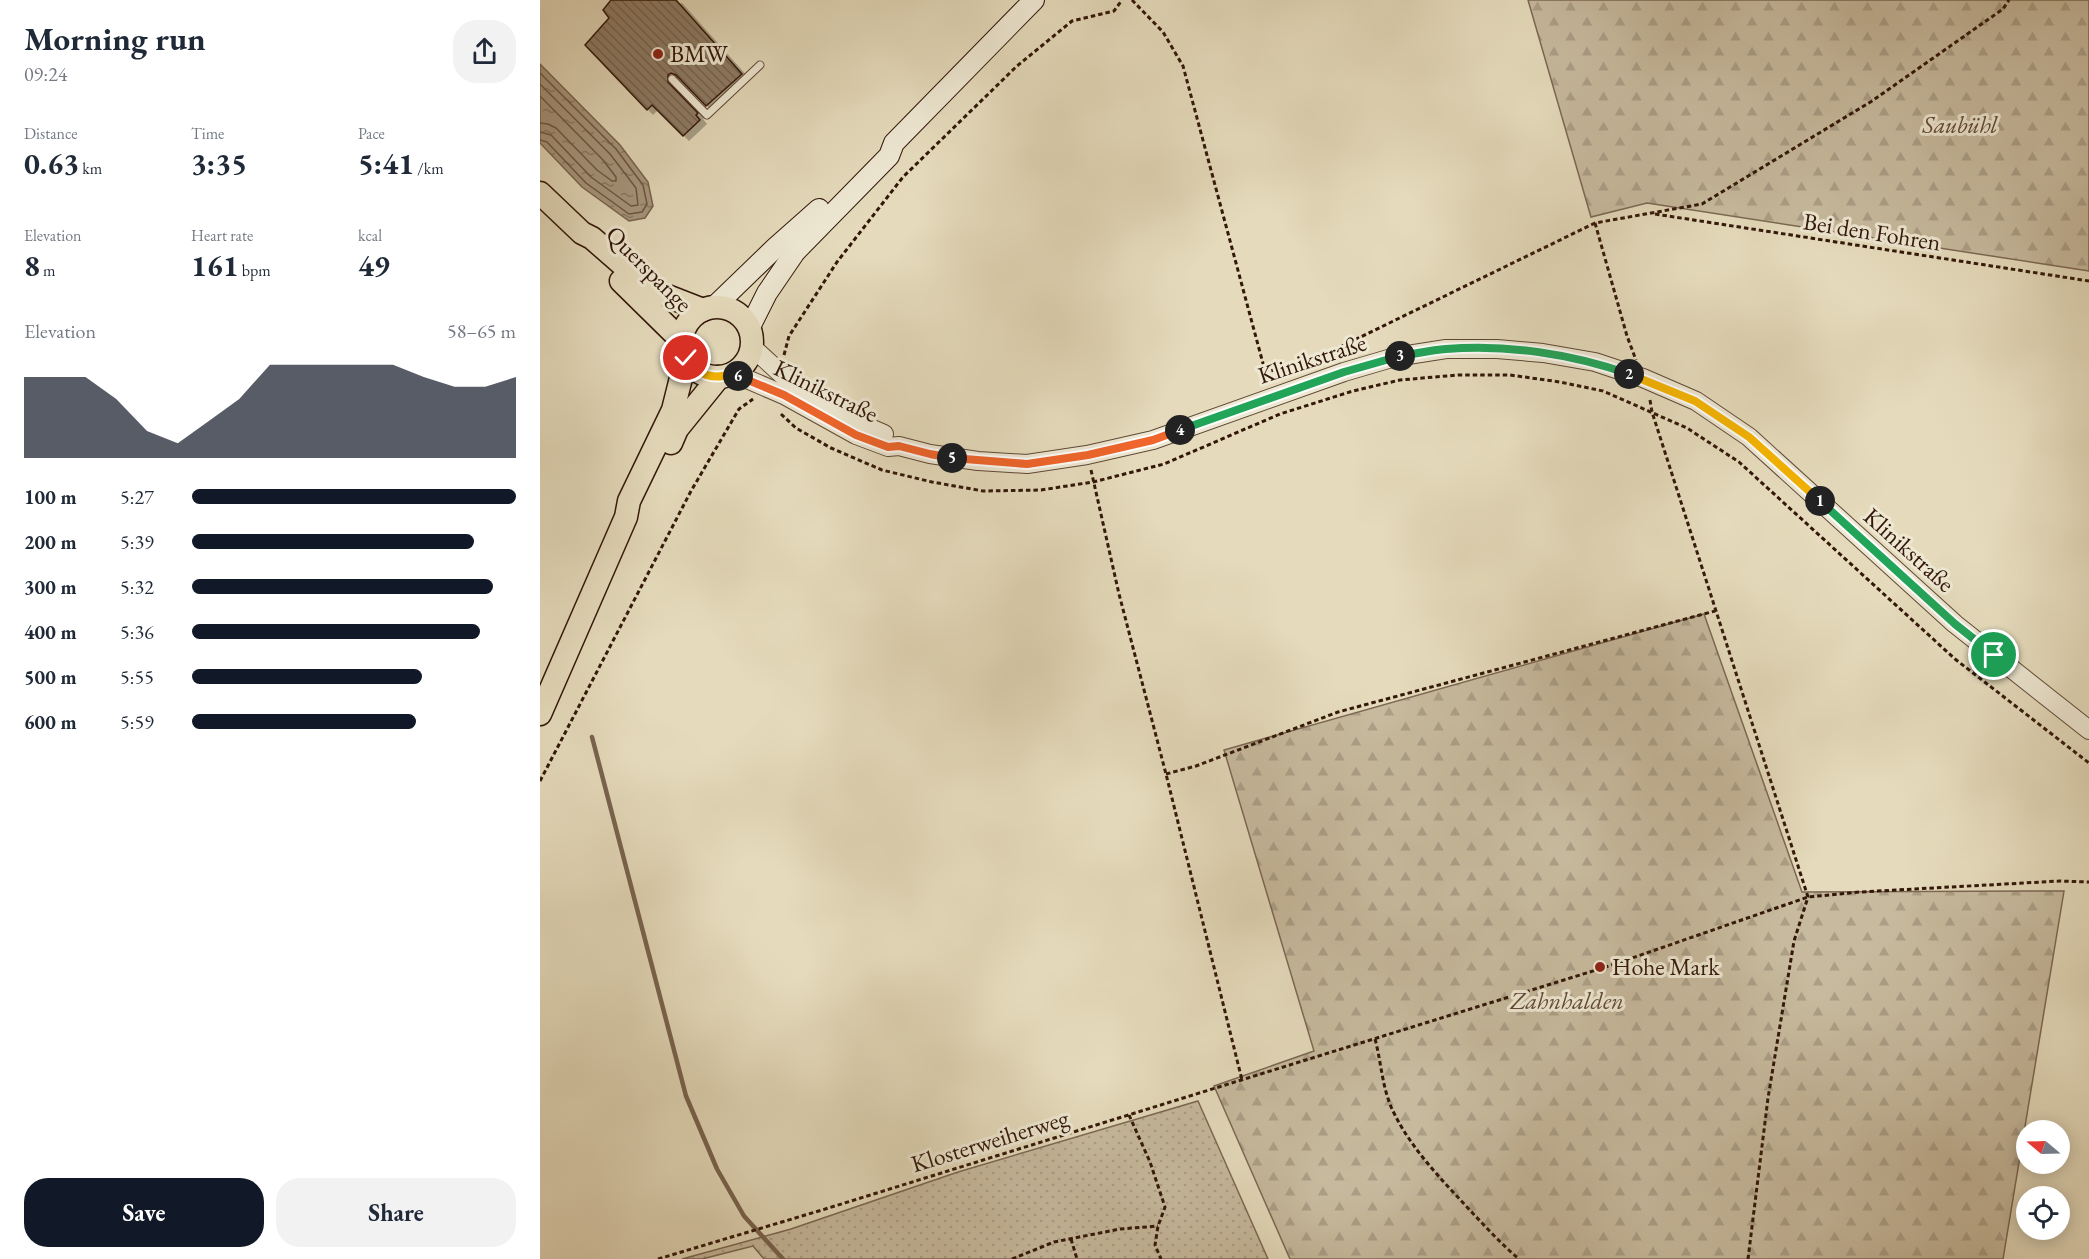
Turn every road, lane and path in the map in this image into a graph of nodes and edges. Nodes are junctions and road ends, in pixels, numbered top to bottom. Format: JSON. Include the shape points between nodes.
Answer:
{"nodes":[{"id":1,"x":1034,"y":0,"type":"edge"},
{"id":2,"x":1122,"y":0,"type":"edge"},
{"id":3,"x":1132,"y":0,"type":"edge"},
{"id":4,"x":2009,"y":0,"type":"edge"},
{"id":5,"x":760,"y":65,"type":"dead end"},
{"id":6,"x":672,"y":79,"type":"dead end"},
{"id":7,"x":894,"y":143,"type":"junction"},
{"id":8,"x":540,"y":193,"type":"edge"},
{"id":9,"x":1650,"y":214,"type":"junction"},
{"id":10,"x":1595,"y":223,"type":"junction"},
{"id":11,"x":582,"y":233,"type":"junction"},
{"id":12,"x":2089,"y":282,"type":"edge"},
{"id":13,"x":709,"y":308,"type":"junction"},
{"id":14,"x":1627,"y":336,"type":"dead end"},
{"id":15,"x":750,"y":338,"type":"junction"},
{"id":16,"x":684,"y":350,"type":"junction"},
{"id":17,"x":784,"y":359,"type":"dead end"},
{"id":18,"x":726,"y":375,"type":"junction"},
{"id":19,"x":758,"y":396,"type":"dead end"},
{"id":20,"x":1652,"y":412,"type":"junction"},
{"id":21,"x":1280,"y":414,"type":"dead end"},
{"id":22,"x":899,"y":446,"type":"junction"},
{"id":23,"x":1094,"y":487,"type":"dead end"},
{"id":24,"x":626,"y":518,"type":"junction"},
{"id":25,"x":1715,"y":611,"type":"junction"},
{"id":26,"x":540,"y":714,"type":"edge"},
{"id":27,"x":2089,"y":730,"type":"edge"},
{"id":28,"x":2089,"y":763,"type":"edge"},
{"id":29,"x":1166,"y":774,"type":"junction"},
{"id":30,"x":540,"y":781,"type":"edge"},
{"id":31,"x":2089,"y":882,"type":"edge"},
{"id":32,"x":1808,"y":897,"type":"junction"},
{"id":33,"x":1375,"y":1039,"type":"junction"},
{"id":34,"x":1242,"y":1080,"type":"junction"},
{"id":35,"x":1129,"y":1115,"type":"junction"},
{"id":36,"x":1158,"y":1226,"type":"junction"},
{"id":37,"x":1071,"y":1239,"type":"junction"},
{"id":38,"x":657,"y":1259,"type":"edge"},
{"id":39,"x":1012,"y":1259,"type":"edge"},
{"id":40,"x":1077,"y":1259,"type":"edge"},
{"id":41,"x":1161,"y":1259,"type":"edge"},
{"id":42,"x":1519,"y":1259,"type":"edge"},
{"id":43,"x":1748,"y":1259,"type":"edge"}],
"edges":[{"from":1,"to":7,"type":"main road"},
{"from":2,"to":17,"type":"path","via":[[1114,11],[1072,21],[1017,66],[903,177],[837,262],[789,336]]},
{"from":3,"to":10,"type":"path","via":[[1162,32],[1183,66],[1264,372],[1305,364]]},
{"from":4,"to":9,"type":"path","via":[[2003,9],[1872,101],[1702,204]]},
{"from":5,"to":6,"type":"lane","via":[[707,115]]},
{"from":7,"to":13,"type":"main road","via":[[882,146],[805,223]]},
{"from":7,"to":15,"type":"main road","via":[[889,156],[795,252],[767,293]]},
{"from":8,"to":11,"type":"main road","name":"Querspange"},
{"from":9,"to":10,"type":"path"},
{"from":9,"to":12,"type":"path","name":"Bei den Fohren"},
{"from":10,"to":14,"type":"path"},
{"from":11,"to":13,"type":"main road","name":"Querspange","via":[[647,286]]},
{"from":11,"to":16,"type":"main road","name":"Querspange","via":[[583,246],[648,306]]},
{"from":13,"to":15,"type":"main road","via":[[735,312],[743,319]]},
{"from":13,"to":16,"type":"main road","via":[[688,322],[683,331]]},
{"from":15,"to":18,"type":"main road","via":[[748,357],[742,367]]},
{"from":15,"to":22,"type":"street","name":"Klinikstraße","via":[[788,380],[848,418],[893,438]]},
{"from":16,"to":18,"type":"main road","via":[[692,367],[700,373]]},
{"from":16,"to":24,"type":"main road","via":[[673,410],[629,501]]},
{"from":18,"to":22,"type":"street","name":"Klinikstraße","via":[[784,395],[856,435],[888,447]]},
{"from":18,"to":24,"type":"main road","via":[[677,429],[640,506]]},
{"from":19,"to":30,"type":"path","via":[[739,409],[691,491]]},
{"from":20,"to":21,"type":"path","via":[[1603,391],[1560,382],[1510,375],[1458,375],[1400,380]]},
{"from":20,"to":25,"type":"path"},
{"from":20,"to":28,"type":"path","via":[[1687,428],[1739,462],[1955,659]]},
{"from":22,"to":27,"type":"street","name":"Klinikstraße","via":[[968,460],[1027,464],[1153,440],[1395,357],[1446,349],[1497,349],[1595,362],[1695,401],[1749,437],[1955,624]]},
{"from":23,"to":29,"type":"path"},
{"from":24,"to":26,"type":"main road"},
{"from":25,"to":29,"type":"path","via":[[1338,712]]},
{"from":25,"to":32,"type":"path"},
{"from":29,"to":34,"type":"path"},
{"from":31,"to":32,"type":"path","name":"Klosterweiherweg"},
{"from":32,"to":33,"type":"path","name":"Klosterweiherweg","via":[[1609,966]]},
{"from":32,"to":43,"type":"path","via":[[1794,941],[1768,1098]]},
{"from":33,"to":34,"type":"path","name":"Klosterweiherweg"},
{"from":33,"to":42,"type":"path","via":[[1382,1082],[1395,1115],[1429,1166]]},
{"from":34,"to":35,"type":"path","name":"Klosterweiherweg"},
{"from":35,"to":36,"type":"path","via":[[1165,1208]]},
{"from":35,"to":38,"type":"path","name":"Klosterweiherweg"},
{"from":36,"to":37,"type":"path"},
{"from":36,"to":41,"type":"path","via":[[1155,1245]]},
{"from":37,"to":39,"type":"path"},
{"from":37,"to":40,"type":"path"}]}
